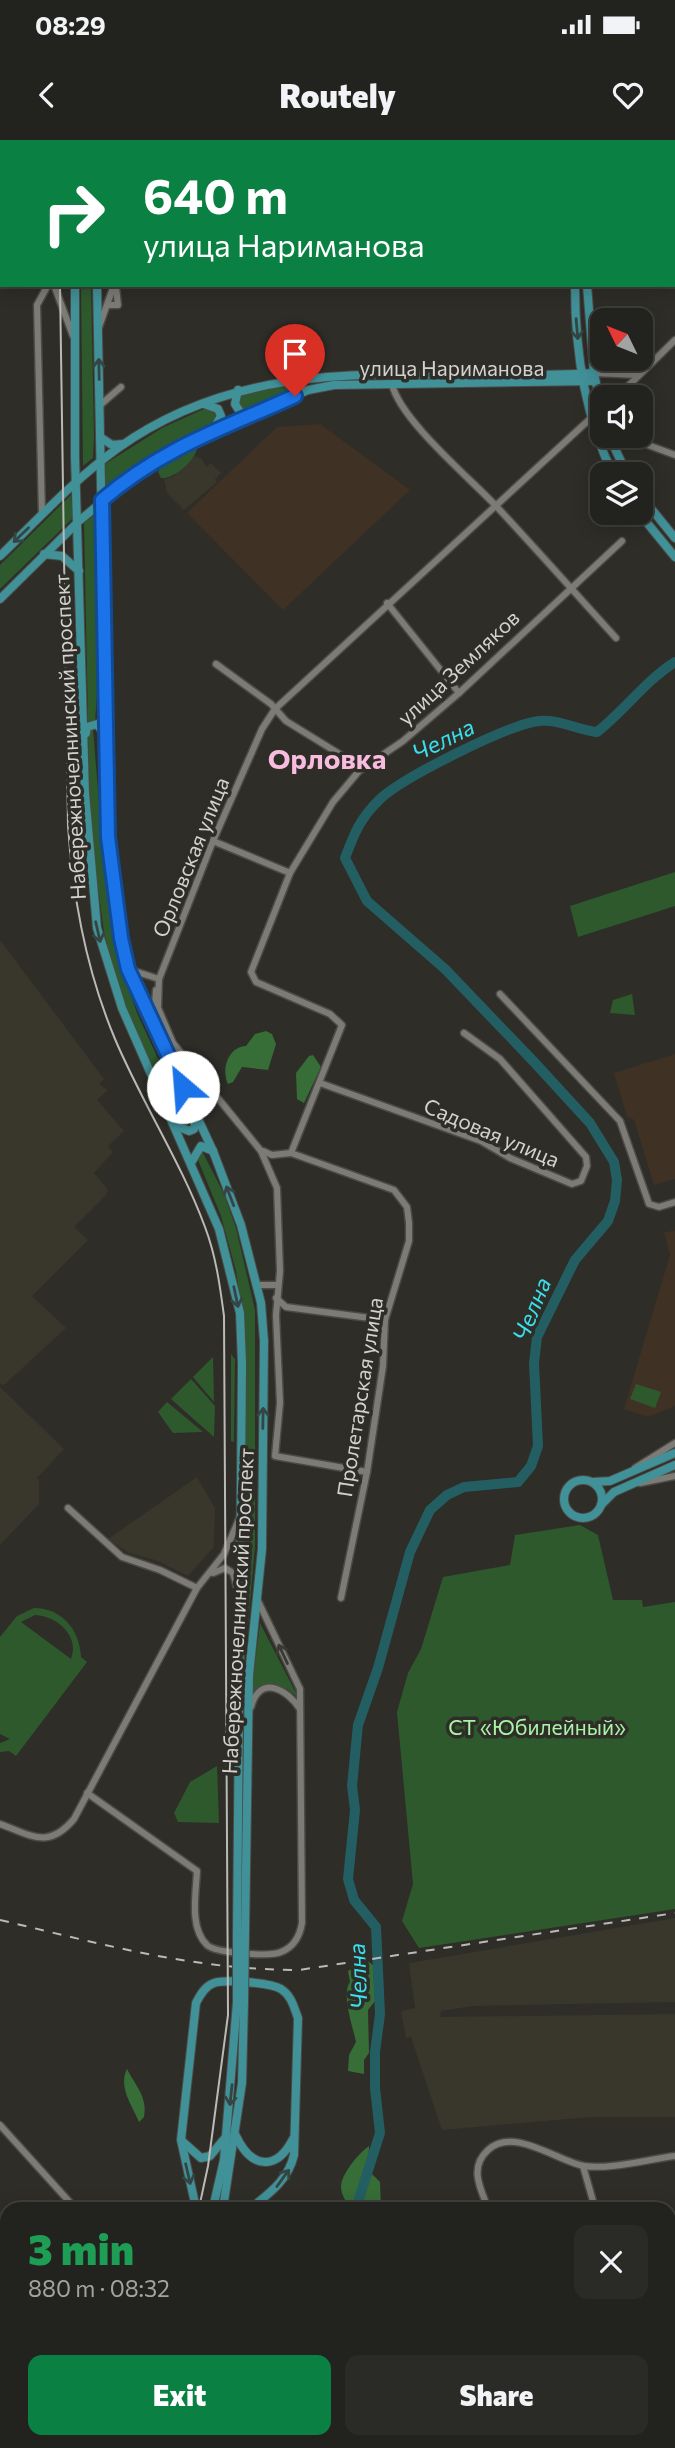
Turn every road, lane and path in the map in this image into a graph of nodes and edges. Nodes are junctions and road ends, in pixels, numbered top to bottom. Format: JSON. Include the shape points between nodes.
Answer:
{"nodes":[{"id":1,"x":47,"y":287,"type":"edge"},
{"id":2,"x":55,"y":287,"type":"edge"},
{"id":3,"x":75,"y":287,"type":"edge"},
{"id":4,"x":97,"y":287,"type":"edge"},
{"id":5,"x":114,"y":287,"type":"edge"},
{"id":6,"x":575,"y":287,"type":"edge"},
{"id":7,"x":587,"y":287,"type":"edge"},
{"id":8,"x":98,"y":328,"type":"junction"},
{"id":9,"x":675,"y":340,"type":"edge"},
{"id":10,"x":75,"y":342,"type":"junction"},
{"id":11,"x":638,"y":375,"type":"junction"},
{"id":12,"x":595,"y":377,"type":"junction"},
{"id":13,"x":581,"y":378,"type":"junction"},
{"id":14,"x":393,"y":384,"type":"junction"},
{"id":15,"x":597,"y":385,"type":"edge"},
{"id":16,"x":628,"y":385,"type":"edge"},
{"id":17,"x":121,"y":387,"type":"dead end"},
{"id":18,"x":238,"y":390,"type":"junction"},
{"id":19,"x":202,"y":403,"type":"junction"},
{"id":20,"x":99,"y":406,"type":"junction"},
{"id":21,"x":590,"y":414,"type":"edge"},
{"id":22,"x":244,"y":418,"type":"junction"},
{"id":23,"x":590,"y":419,"type":"edge"},
{"id":24,"x":211,"y":432,"type":"junction"},
{"id":25,"x":100,"y":436,"type":"junction"},
{"id":26,"x":123,"y":444,"type":"junction"},
{"id":27,"x":653,"y":447,"type":"edge"},
{"id":28,"x":675,"y":455,"type":"edge"},
{"id":29,"x":101,"y":461,"type":"junction"},
{"id":30,"x":78,"y":481,"type":"junction"},
{"id":31,"x":102,"y":500,"type":"junction"},
{"id":32,"x":495,"y":505,"type":"junction"},
{"id":33,"x":653,"y":511,"type":"edge"},
{"id":34,"x":43,"y":514,"type":"junction"},
{"id":35,"x":79,"y":521,"type":"junction"},
{"id":36,"x":649,"y":525,"type":"edge"},
{"id":37,"x":675,"y":538,"type":"edge"},
{"id":38,"x":622,"y":541,"type":"dead end"},
{"id":39,"x":44,"y":554,"type":"junction"},
{"id":40,"x":0,"y":556,"type":"edge"},
{"id":41,"x":675,"y":557,"type":"edge"},
{"id":42,"x":79,"y":571,"type":"junction"},
{"id":43,"x":570,"y":587,"type":"junction"},
{"id":44,"x":0,"y":598,"type":"edge"},
{"id":45,"x":387,"y":603,"type":"junction"},
{"id":46,"x":616,"y":638,"type":"dead end"},
{"id":47,"x":216,"y":664,"type":"dead end"},
{"id":48,"x":458,"y":693,"type":"junction"},
{"id":49,"x":275,"y":709,"type":"junction"},
{"id":50,"x":106,"y":740,"type":"junction"},
{"id":51,"x":85,"y":741,"type":"junction"},
{"id":52,"x":359,"y":771,"type":"junction"},
{"id":53,"x":213,"y":841,"type":"junction"},
{"id":54,"x":290,"y":873,"type":"junction"},
{"id":55,"x":128,"y":969,"type":"junction"},
{"id":56,"x":159,"y":980,"type":"junction"},
{"id":57,"x":500,"y":994,"type":"dead end"},
{"id":58,"x":154,"y":1029,"type":"junction"},
{"id":59,"x":464,"y":1033,"type":"dead end"},
{"id":60,"x":320,"y":1083,"type":"junction"},
{"id":61,"x":196,"y":1114,"type":"junction"},
{"id":62,"x":175,"y":1125,"type":"junction"},
{"id":63,"x":213,"y":1151,"type":"junction"},
{"id":64,"x":261,"y":1151,"type":"junction"},
{"id":65,"x":291,"y":1153,"type":"junction"},
{"id":66,"x":191,"y":1163,"type":"junction"},
{"id":67,"x":675,"y":1202,"type":"edge"},
{"id":68,"x":257,"y":1285,"type":"junction"},
{"id":69,"x":278,"y":1285,"type":"junction"},
{"id":70,"x":276,"y":1298,"type":"junction"},
{"id":71,"x":385,"y":1320,"type":"junction"},
{"id":72,"x":675,"y":1443,"type":"edge"},
{"id":73,"x":675,"y":1453,"type":"edge"},
{"id":74,"x":675,"y":1465,"type":"edge"},
{"id":75,"x":367,"y":1472,"type":"junction"},
{"id":76,"x":628,"y":1473,"type":"junction"},
{"id":77,"x":675,"y":1476,"type":"edge"},
{"id":78,"x":590,"y":1482,"type":"junction"},
{"id":79,"x":631,"y":1484,"type":"junction"},
{"id":80,"x":601,"y":1505,"type":"junction"},
{"id":81,"x":68,"y":1508,"type":"dead end"},
{"id":82,"x":240,"y":1515,"type":"junction"},
{"id":83,"x":205,"y":1578,"type":"junction"},
{"id":84,"x":197,"y":1588,"type":"junction"},
{"id":85,"x":239,"y":1595,"type":"junction"},
{"id":86,"x":341,"y":1598,"type":"dead end"},
{"id":87,"x":257,"y":1599,"type":"junction"},
{"id":88,"x":302,"y":1712,"type":"junction"},
{"id":89,"x":247,"y":1719,"type":"junction"},
{"id":90,"x":87,"y":1793,"type":"junction"},
{"id":91,"x":0,"y":1824,"type":"edge"},
{"id":92,"x":241,"y":1935,"type":"junction"},
{"id":93,"x":0,"y":2125,"type":"edge"},
{"id":94,"x":231,"y":2136,"type":"junction"},
{"id":95,"x":294,"y":2136,"type":"junction"},
{"id":96,"x":181,"y":2140,"type":"junction"},
{"id":97,"x":675,"y":2156,"type":"edge"},
{"id":98,"x":583,"y":2166,"type":"junction"},
{"id":99,"x":70,"y":2202,"type":"edge"},
{"id":100,"x":195,"y":2202,"type":"edge"},
{"id":101,"x":215,"y":2202,"type":"edge"},
{"id":102,"x":224,"y":2202,"type":"edge"},
{"id":103,"x":258,"y":2202,"type":"edge"},
{"id":104,"x":486,"y":2202,"type":"edge"},
{"id":105,"x":593,"y":2202,"type":"edge"}],
"edges":[{"from":1,"to":34,"type":"street","via":[[37,305]]},
{"from":2,"to":10,"type":"street"},
{"from":3,"to":10,"type":"main road","name":"Набережночелнинский проспект"},
{"from":4,"to":8,"type":"main road","name":"Набережночелнинский проспект"},
{"from":5,"to":8,"type":"street"},
{"from":6,"to":13,"type":"main road","one_way":true},
{"from":7,"to":12,"type":"main road"},
{"from":20,"to":8,"type":"main road","name":"Набережночелнинский проспект","one_way":true},
{"from":9,"to":11,"type":"street"},
{"from":10,"to":30,"type":"main road","name":"Набережночелнинский проспект"},
{"from":11,"to":12,"type":"street"},
{"from":11,"to":16,"type":"street"},
{"from":12,"to":13,"type":"main road"},
{"from":12,"to":15,"type":"main road"},
{"from":13,"to":14,"type":"main road","name":"улица Нариманова"},
{"from":13,"to":18,"type":"main road","name":"улица Нариманова","via":[[330,376]]},
{"from":13,"to":21,"type":"main road"},
{"from":14,"to":22,"type":"main road","name":"улица Нариманова","via":[[317,387]]},
{"from":14,"to":32,"type":"street","via":[[397,398],[418,426]]},
{"from":17,"to":20,"type":"street"},
{"from":18,"to":19,"type":"main road","name":"улица Нариманова"},
{"from":18,"to":22,"type":"main road","via":[[235,404]]},
{"from":19,"to":24,"type":"main road","via":[[218,409],[221,416]]},
{"from":19,"to":26,"type":"main road","name":"улица Нариманова"},
{"from":20,"to":25,"type":"main road","name":"Набережночелнинский проспект"},
{"from":22,"to":24,"type":"main road","name":"улица Нариманова"},
{"from":23,"to":32,"type":"street","name":"Орловская улица"},
{"from":24,"to":31,"type":"main road","name":"улица Нариманова","via":[[144,467]]},
{"from":25,"to":26,"type":"main road","via":[[112,445]]},
{"from":25,"to":29,"type":"main road","name":"Набережночелнинский проспект"},
{"from":26,"to":29,"type":"main road","name":"улица Нариманова"},
{"from":27,"to":28,"type":"street"},
{"from":29,"to":30,"type":"main road","name":"улица Нариманова"},
{"from":29,"to":31,"type":"main road","name":"Набережночелнинский проспект"},
{"from":30,"to":34,"type":"main road","name":"улица Нариманова"},
{"from":30,"to":35,"type":"main road","name":"Набережночелнинский проспект"},
{"from":31,"to":35,"type":"main road","name":"улица Нариманова"},
{"from":31,"to":50,"type":"main road","name":"Набережночелнинский проспект"},
{"from":32,"to":43,"type":"street"},
{"from":32,"to":45,"type":"street","name":"Орловская улица"},
{"from":33,"to":37,"type":"main road"},
{"from":34,"to":40,"type":"main road","name":"улица Нариманова","one_way":true},
{"from":35,"to":39,"type":"main road","name":"улица Нариманова"},
{"from":35,"to":42,"type":"main road","name":"Набережночелнинский проспект"},
{"from":36,"to":41,"type":"main road"},
{"from":38,"to":43,"type":"street","name":"улица Земляков"},
{"from":39,"to":42,"type":"main road","via":[[62,556]]},
{"from":39,"to":44,"type":"main road","name":"улица Нариманова"},
{"from":42,"to":51,"type":"main road","name":"Набережночелнинский проспект"},
{"from":43,"to":46,"type":"street"},
{"from":43,"to":48,"type":"street","name":"улица Земляков"},
{"from":45,"to":48,"type":"street"},
{"from":45,"to":49,"type":"street","name":"Орловская улица"},
{"from":47,"to":49,"type":"street"},
{"from":48,"to":52,"type":"street","name":"улица Земляков","via":[[403,741]]},
{"from":49,"to":52,"type":"street"},
{"from":49,"to":53,"type":"street","name":"Орловская улица"},
{"from":50,"to":51,"type":"main road","via":[[101,727],[91,724]]},
{"from":50,"to":55,"type":"main road","name":"Набережночелнинский проспект","via":[[111,869]]},
{"from":51,"to":62,"type":"main road","name":"Набережночелнинский проспект","one_way":true,"via":[[97,928],[122,1008]]},
{"from":52,"to":54,"type":"street","name":"улица Земляков","via":[[333,802]]},
{"from":53,"to":54,"type":"street"},
{"from":53,"to":56,"type":"street","name":"Орловская улица"},
{"from":54,"to":60,"type":"street","name":"улица Земляков","via":[[251,972],[256,982],[330,1014],[342,1025]]},
{"from":55,"to":56,"type":"street"},
{"from":55,"to":58,"type":"main road","name":"Набережночелнинский проспект"},
{"from":56,"to":58,"type":"street","via":[[153,999]]},
{"from":56,"to":64,"type":"street","name":"Орловская улица","via":[[158,1008],[173,1043]]},
{"from":57,"to":67,"type":"street","via":[[622,1125],[649,1204],[659,1207]]},
{"from":58,"to":61,"type":"main road","name":"Набережночелнинский проспект"},
{"from":59,"to":60,"type":"street","name":"Садовая улица","via":[[500,1059],[586,1157],[581,1181],[572,1184],[481,1141]]},
{"from":60,"to":65,"type":"street"},
{"from":61,"to":62,"type":"main road","via":[[194,1129]]},
{"from":61,"to":63,"type":"main road","name":"Набережночелнинский проспект"},
{"from":62,"to":66,"type":"main road","name":"Набережночелнинский проспект"},
{"from":63,"to":66,"type":"main road","via":[[201,1146]]},
{"from":68,"to":63,"type":"main road","name":"Набережночелнинский проспект","one_way":true,"via":[[241,1225]]},
{"from":64,"to":65,"type":"street"},
{"from":64,"to":69,"type":"street","name":"Орловская улица","via":[[277,1188]]},
{"from":65,"to":71,"type":"street","name":"Пролетарская улица","via":[[401,1196],[407,1207],[409,1241]]},
{"from":66,"to":82,"type":"main road","name":"Набережночелнинский проспект","one_way":true,"via":[[219,1229],[240,1313]]},
{"from":68,"to":69,"type":"street"},
{"from":87,"to":68,"type":"main road","name":"Набережночелнинский проспект","one_way":true,"via":[[262,1549],[264,1341]]},
{"from":69,"to":70,"type":"street","name":"Орловская улица"},
{"from":70,"to":71,"type":"street","via":[[286,1307]]},
{"from":70,"to":75,"type":"street","name":"Орловская улица","via":[[280,1403],[275,1455]]},
{"from":71,"to":75,"type":"street","name":"Пролетарская улица"},
{"from":72,"to":76,"type":"street"},
{"from":73,"to":76,"type":"main road"},
{"from":74,"to":79,"type":"main road"},
{"from":75,"to":86,"type":"street","name":"Пролетарская улица"},
{"from":76,"to":78,"type":"main road","via":[[610,1481]]},
{"from":77,"to":79,"type":"street"},
{"from":78,"to":80,"type":"main road","via":[[600,1489]]},
{"from":78,"to":80,"type":"main road","via":[[581,1480],[567,1488],[566,1508],[574,1517],[585,1518]]},
{"from":79,"to":80,"type":"main road"},
{"from":81,"to":84,"type":"street","via":[[122,1557]]},
{"from":82,"to":83,"type":"street","via":[[225,1551]]},
{"from":82,"to":85,"type":"main road","name":"Набережночелнинский проспект"},
{"from":83,"to":84,"type":"street"},
{"from":83,"to":85,"type":"street","via":[[225,1568],[233,1573]]},
{"from":84,"to":90,"type":"street"},
{"from":85,"to":92,"type":"main road","name":"Набережночелнинский проспект"},
{"from":88,"to":87,"type":"street","one_way":true,"via":[[300,1689]]},
{"from":87,"to":89,"type":"main road","name":"Набережночелнинский проспект"},
{"from":88,"to":89,"type":"street","via":[[286,1691],[274,1687],[253,1697]]},
{"from":88,"to":90,"type":"street","via":[[302,1923],[292,1946],[280,1953],[217,1951],[206,1945],[196,1918],[197,1871]]},
{"from":89,"to":92,"type":"main road","name":"Набережночелнинский проспект"},
{"from":90,"to":91,"type":"street","via":[[64,1832],[46,1839]]},
{"from":92,"to":94,"type":"main road","name":"Набережночелнинский проспект","bridge":true},
{"from":93,"to":99,"type":"street"},
{"from":94,"to":95,"type":"main road","via":[[259,2162],[272,2162],[285,2153]]},
{"from":94,"to":96,"type":"main road","via":[[210,2156],[201,2158]]},
{"from":94,"to":101,"type":"main road","name":"Набережночелнинский проспект"},
{"from":94,"to":102,"type":"main road","name":"Набережночелнинский проспект"},
{"from":95,"to":96,"type":"main road","via":[[298,2018],[292,2001],[268,1984],[216,1982],[196,2003]]},
{"from":103,"to":95,"type":"main road","one_way":true,"via":[[290,2169]]},
{"from":96,"to":100,"type":"main road","one_way":true},
{"from":97,"to":98,"type":"street"},
{"from":98,"to":104,"type":"street","via":[[525,2144],[491,2146],[483,2154],[476,2176]]},
{"from":98,"to":105,"type":"street"}]}
